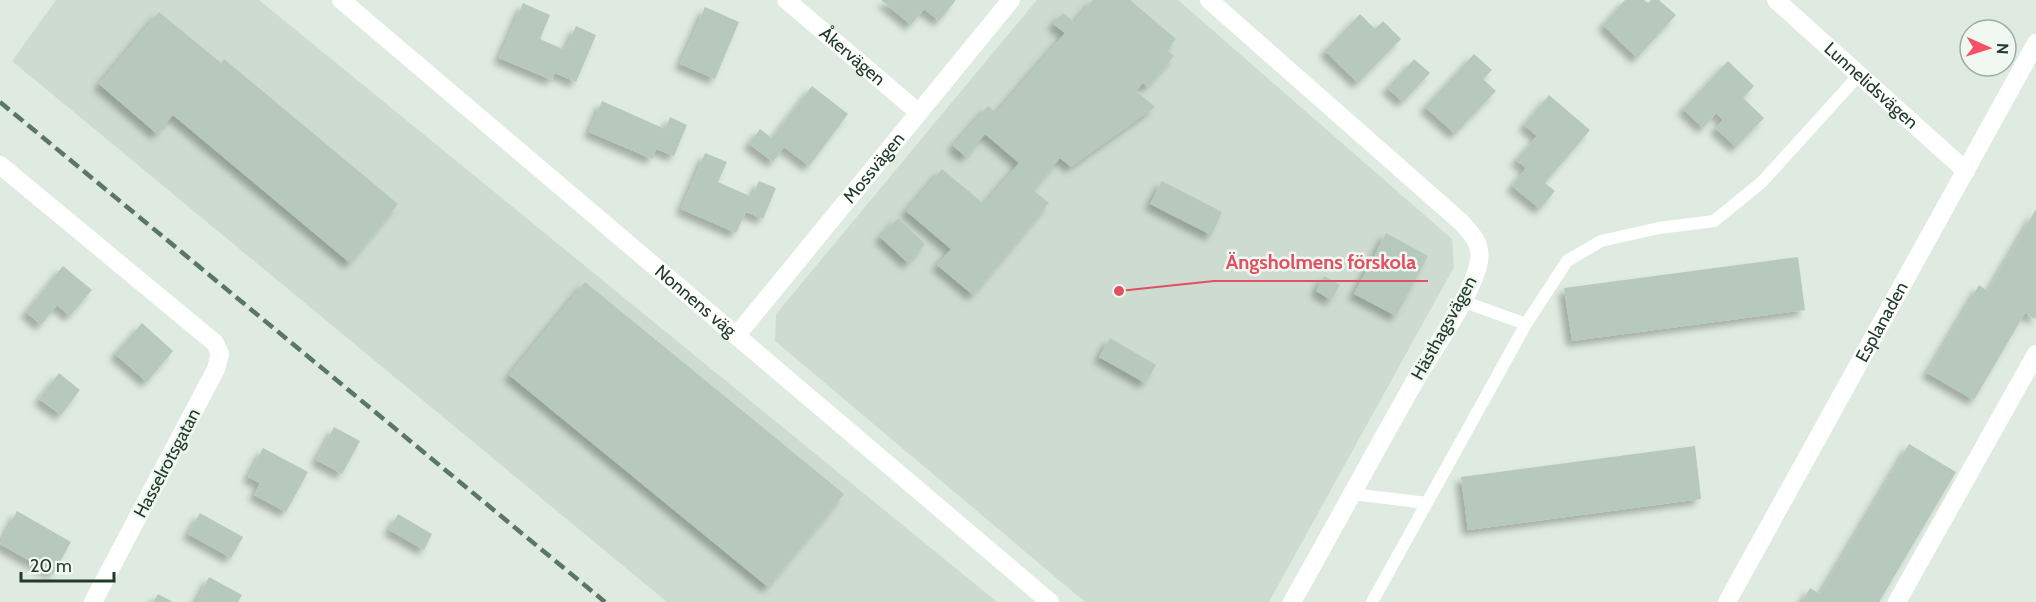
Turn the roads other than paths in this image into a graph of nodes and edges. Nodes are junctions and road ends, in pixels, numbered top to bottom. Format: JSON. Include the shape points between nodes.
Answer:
{"nodes":[{"id":1,"x":341,"y":0,"type":"edge"},
{"id":2,"x":786,"y":0,"type":"edge"},
{"id":3,"x":1011,"y":0,"type":"edge"},
{"id":4,"x":1209,"y":0,"type":"edge"},
{"id":5,"x":1776,"y":0,"type":"edge"},
{"id":6,"x":2036,"y":43,"type":"edge"},
{"id":7,"x":1859,"y":75,"type":"junction"},
{"id":8,"x":918,"y":112,"type":"junction"},
{"id":9,"x":0,"y":165,"type":"edge"},
{"id":10,"x":1966,"y":171,"type":"junction"},
{"id":11,"x":1462,"y":302,"type":"junction"},
{"id":12,"x":1526,"y":324,"type":"junction"},
{"id":13,"x":737,"y":335,"type":"junction"},
{"id":14,"x":2036,"y":354,"type":"edge"},
{"id":15,"x":1352,"y":494,"type":"junction"},
{"id":16,"x":1426,"y":503,"type":"junction"},
{"id":17,"x":93,"y":602,"type":"edge"},
{"id":18,"x":1050,"y":602,"type":"edge"},
{"id":19,"x":1292,"y":602,"type":"edge"},
{"id":20,"x":1371,"y":602,"type":"edge"},
{"id":21,"x":1727,"y":602,"type":"edge"},
{"id":22,"x":1898,"y":602,"type":"edge"}],
"edges":[{"from":1,"to":13,"type":"street","name":"Nonnens väg"},
{"from":2,"to":8,"type":"street","name":"Åkervägen"},
{"from":3,"to":8,"type":"street","name":"Mossvägen"},
{"from":4,"to":11,"type":"street","name":"Hästhagsvägen","via":[[1474,236],[1479,261]]},
{"from":5,"to":7,"type":"street","name":"Lunnelidsvägen"},
{"from":6,"to":10,"type":"street","name":"Esplanaden"},
{"from":7,"to":10,"type":"street","name":"Lunnelidsvägen"},
{"from":7,"to":12,"type":"lane","via":[[1762,182],[1714,221],[1601,241],[1567,261]]},
{"from":8,"to":13,"type":"street","name":"Mossvägen"},
{"from":9,"to":17,"type":"street","name":"Hasselrotsgatan","via":[[215,343],[220,354],[216,369]]},
{"from":10,"to":21,"type":"street","name":"Esplanaden"},
{"from":11,"to":12,"type":"lane"},
{"from":11,"to":15,"type":"street","name":"Hästhagsvägen"},
{"from":12,"to":16,"type":"lane"},
{"from":13,"to":18,"type":"street","name":"Nonnens väg"},
{"from":14,"to":22,"type":"street"},
{"from":15,"to":16,"type":"lane"},
{"from":15,"to":19,"type":"street","name":"Hästhagsvägen"},
{"from":16,"to":20,"type":"lane"}]}
